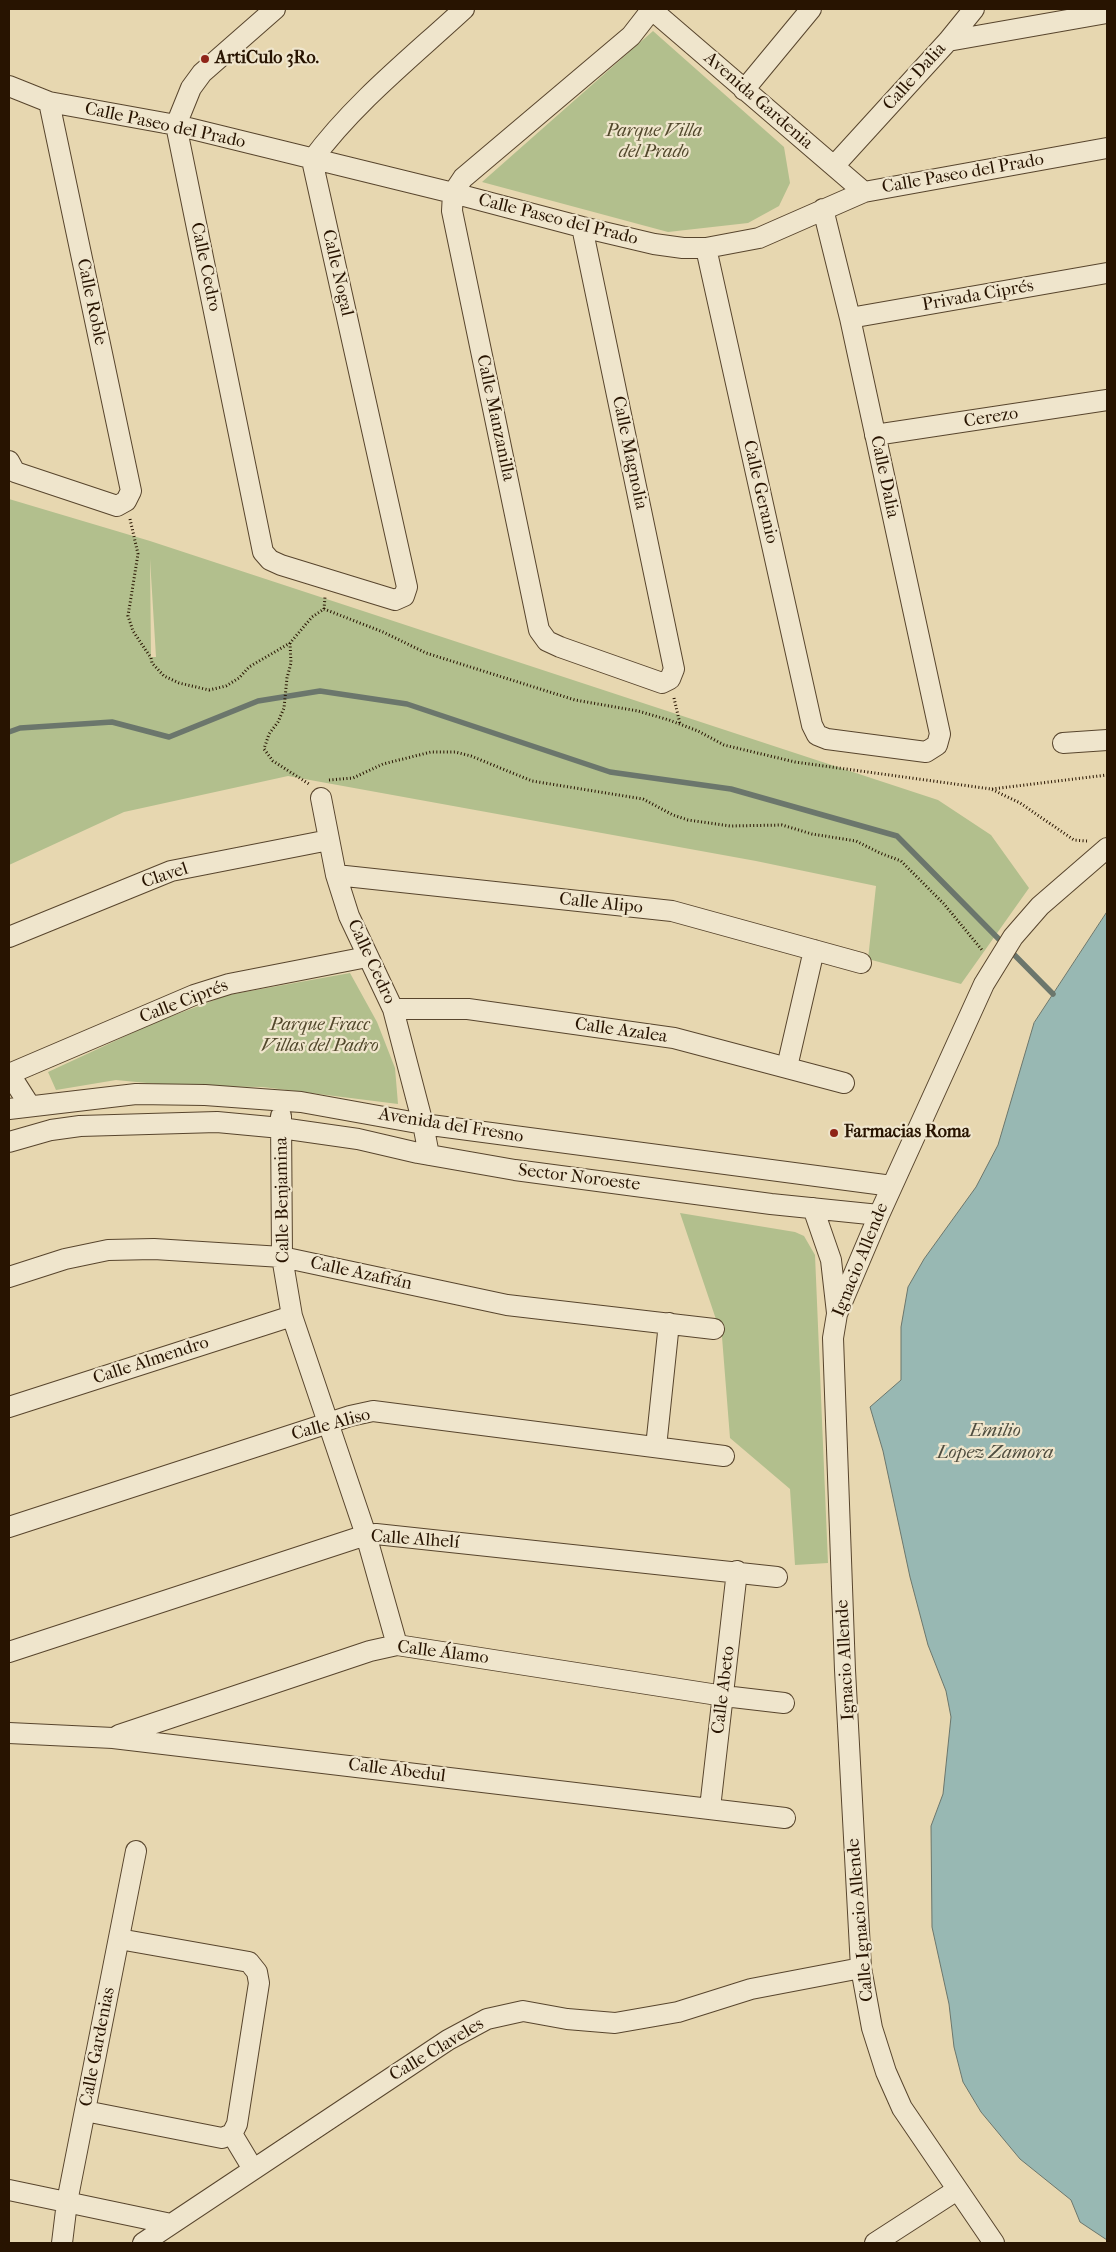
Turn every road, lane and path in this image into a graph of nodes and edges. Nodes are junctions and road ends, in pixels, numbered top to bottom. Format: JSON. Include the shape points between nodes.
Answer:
{"nodes":[{"id":1,"x":275,"y":9,"type":"edge"},
{"id":2,"x":464,"y":9,"type":"edge"},
{"id":3,"x":652,"y":9,"type":"edge"},
{"id":4,"x":811,"y":9,"type":"edge"},
{"id":5,"x":974,"y":9,"type":"edge"},
{"id":6,"x":1107,"y":13,"type":"edge"},
{"id":7,"x":948,"y":41,"type":"junction"},
{"id":8,"x":9,"y":86,"type":"edge"},
{"id":9,"x":744,"y":90,"type":"junction"},
{"id":10,"x":49,"y":102,"type":"junction"},
{"id":11,"x":176,"y":126,"type":"junction"},
{"id":12,"x":1107,"y":148,"type":"edge"},
{"id":13,"x":312,"y":160,"type":"junction"},
{"id":14,"x":834,"y":166,"type":"junction"},
{"id":15,"x":864,"y":192,"type":"junction"},
{"id":16,"x":453,"y":193,"type":"junction"},
{"id":17,"x":824,"y":209,"type":"junction"},
{"id":18,"x":582,"y":227,"type":"junction"},
{"id":19,"x":706,"y":248,"type":"junction"},
{"id":20,"x":1107,"y":273,"type":"edge"},
{"id":21,"x":850,"y":318,"type":"junction"},
{"id":22,"x":1107,"y":400,"type":"edge"},
{"id":23,"x":875,"y":435,"type":"junction"},
{"id":24,"x":12,"y":466,"type":"edge"},
{"id":25,"x":126,"y":501,"type":"junction"},
{"id":26,"x":404,"y":596,"type":"joint"},
{"id":27,"x":290,"y":643,"type":"junction"},
{"id":28,"x":670,"y":679,"type":"junction"},
{"id":29,"x":680,"y":724,"type":"junction"},
{"id":30,"x":1107,"y":740,"type":"edge"},
{"id":31,"x":1064,"y":743,"type":"dead end"},
{"id":32,"x":936,"y":745,"type":"joint"},
{"id":33,"x":1107,"y":775,"type":"edge"},
{"id":34,"x":991,"y":789,"type":"junction"},
{"id":35,"x":321,"y":798,"type":"junction"},
{"id":36,"x":329,"y":840,"type":"junction"},
{"id":37,"x":1099,"y":844,"type":"edge"},
{"id":38,"x":336,"y":875,"type":"junction"},
{"id":39,"x":9,"y":936,"type":"edge"},
{"id":40,"x":814,"y":950,"type":"junction"},
{"id":41,"x":367,"y":957,"type":"junction"},
{"id":42,"x":861,"y":963,"type":"dead end"},
{"id":43,"x":994,"y":967,"type":"junction"},
{"id":44,"x":393,"y":1009,"type":"junction"},
{"id":45,"x":787,"y":1067,"type":"junction"},
{"id":46,"x":9,"y":1073,"type":"edge"},
{"id":47,"x":844,"y":1083,"type":"dead end"},
{"id":48,"x":281,"y":1099,"type":"junction"},
{"id":49,"x":30,"y":1106,"type":"junction"},
{"id":50,"x":9,"y":1109,"type":"edge"},
{"id":51,"x":423,"y":1124,"type":"junction"},
{"id":52,"x":281,"y":1128,"type":"junction"},
{"id":53,"x":9,"y":1142,"type":"edge"},
{"id":54,"x":429,"y":1154,"type":"junction"},
{"id":55,"x":892,"y":1186,"type":"junction"},
{"id":56,"x":813,"y":1208,"type":"junction"},
{"id":57,"x":879,"y":1215,"type":"junction"},
{"id":58,"x":282,"y":1258,"type":"junction"},
{"id":59,"x":9,"y":1277,"type":"edge"},
{"id":60,"x":837,"y":1314,"type":"junction"},
{"id":61,"x":292,"y":1316,"type":"junction"},
{"id":62,"x":669,"y":1323,"type":"junction"},
{"id":63,"x":714,"y":1329,"type":"dead end"},
{"id":64,"x":9,"y":1407,"type":"edge"},
{"id":65,"x":328,"y":1423,"type":"junction"},
{"id":66,"x":656,"y":1447,"type":"junction"},
{"id":67,"x":724,"y":1456,"type":"dead end"},
{"id":68,"x":9,"y":1528,"type":"edge"},
{"id":69,"x":366,"y":1535,"type":"junction"},
{"id":70,"x":737,"y":1571,"type":"junction"},
{"id":71,"x":777,"y":1577,"type":"dead end"},
{"id":72,"x":397,"y":1644,"type":"junction"},
{"id":73,"x":9,"y":1652,"type":"edge"},
{"id":74,"x":724,"y":1696,"type":"junction"},
{"id":75,"x":784,"y":1703,"type":"dead end"},
{"id":76,"x":9,"y":1733,"type":"edge"},
{"id":77,"x":113,"y":1738,"type":"junction"},
{"id":78,"x":853,"y":1803,"type":"joint"},
{"id":79,"x":710,"y":1808,"type":"junction"},
{"id":80,"x":785,"y":1818,"type":"dead end"},
{"id":81,"x":136,"y":1851,"type":"dead end"},
{"id":82,"x":119,"y":1939,"type":"junction"},
{"id":83,"x":861,"y":1968,"type":"junction"},
{"id":84,"x":85,"y":2111,"type":"junction"},
{"id":85,"x":232,"y":2134,"type":"junction"},
{"id":86,"x":253,"y":2169,"type":"junction"},
{"id":87,"x":9,"y":2190,"type":"edge"},
{"id":88,"x":956,"y":2190,"type":"junction"},
{"id":89,"x":67,"y":2202,"type":"junction"},
{"id":90,"x":171,"y":2224,"type":"junction"},
{"id":91,"x":62,"y":2243,"type":"edge"},
{"id":92,"x":143,"y":2243,"type":"edge"},
{"id":93,"x":875,"y":2243,"type":"edge"},
{"id":94,"x":994,"y":2243,"type":"edge"}],
"edges":[{"from":1,"to":11,"type":"street","via":[[202,72],[191,88]]},
{"from":2,"to":13,"type":"street","via":[[347,118]]},
{"from":3,"to":9,"type":"street","name":"Avenida Gardenia"},
{"from":3,"to":16,"type":"street","via":[[631,36],[463,178]]},
{"from":4,"to":9,"type":"street"},
{"from":5,"to":7,"type":"street","name":"Calle Dalia"},
{"from":6,"to":7,"type":"street"},
{"from":7,"to":14,"type":"street","name":"Calle Dalia"},
{"from":8,"to":10,"type":"street","name":"Calle Paseo del Prado"},
{"from":9,"to":14,"type":"street","name":"Avenida Gardenia"},
{"from":10,"to":11,"type":"street","name":"Calle Paseo del Prado"},
{"from":10,"to":25,"type":"street","name":"Calle Roble","via":[[131,491]]},
{"from":11,"to":13,"type":"street","name":"Calle Paseo del Prado"},
{"from":11,"to":26,"type":"street","name":"Calle Cedro","via":[[263,552],[270,560],[396,600]]},
{"from":12,"to":15,"type":"street","name":"Calle Paseo del Prado"},
{"from":13,"to":16,"type":"street","name":"Calle Paseo del Prado"},
{"from":13,"to":26,"type":"street","name":"Calle Nogal","via":[[407,587]]},
{"from":14,"to":15,"type":"street","name":"Avenida Gardenia"},
{"from":15,"to":17,"type":"street","name":"Calle Paseo del Prado"},
{"from":16,"to":18,"type":"street","name":"Calle Paseo del Prado"},
{"from":16,"to":28,"type":"street","name":"Calle Manzanilla","via":[[452,211],[538,630],[547,641],[560,648],[662,683]]},
{"from":17,"to":19,"type":"street","name":"Calle Paseo del Prado","via":[[759,238]]},
{"from":17,"to":21,"type":"street","name":"Calle Dalia"},
{"from":18,"to":19,"type":"street","name":"Calle Paseo del Prado","via":[[654,244]]},
{"from":18,"to":28,"type":"street","name":"Calle Magnolia","via":[[674,669]]},
{"from":19,"to":32,"type":"street","name":"Calle Geranio","via":[[810,716],[817,735],[926,752]]},
{"from":20,"to":21,"type":"street","name":"Privada Ciprés"},
{"from":21,"to":23,"type":"street","name":"Calle Dalia"},
{"from":22,"to":23,"type":"street","name":"Cerezo"},
{"from":23,"to":32,"type":"street","name":"Calle Dalia","via":[[940,734]]},
{"from":24,"to":25,"type":"street","via":[[117,506]]},
{"from":25,"to":27,"type":"path","via":[[138,554],[128,616],[152,663],[164,676],[209,690],[226,686],[249,667]]},
{"from":27,"to":29,"type":"path","via":[[312,617],[324,609],[384,632],[426,653],[575,700],[638,711]]},
{"from":27,"to":35,"type":"path","via":[[291,663],[284,708],[264,749],[274,761],[312,786]]},
{"from":28,"to":29,"type":"path"},
{"from":29,"to":34,"type":"path","via":[[724,745],[795,762]]},
{"from":30,"to":31,"type":"street"},
{"from":33,"to":34,"type":"path"},
{"from":34,"to":37,"type":"path","via":[[1020,803],[1074,840]]},
{"from":35,"to":36,"type":"street","name":"Calle Cedro"},
{"from":35,"to":43,"type":"path","via":[[323,785],[329,780],[353,778],[383,764],[430,752],[456,752],[532,781],[643,799],[688,820],[730,826],[782,825],[856,841],[901,861],[944,904]]},
{"from":36,"to":38,"type":"street","name":"Calle Cedro"},
{"from":36,"to":39,"type":"street","name":"Clavel","via":[[171,871]]},
{"from":37,"to":43,"type":"street","name":"Ignacio Allende","via":[[1012,937]]},
{"from":38,"to":40,"type":"street","name":"Calle Alipo","via":[[672,912]]},
{"from":38,"to":41,"type":"street","name":"Calle Cedro"},
{"from":40,"to":42,"type":"street","name":"Calle Alipo"},
{"from":40,"to":45,"type":"street"},
{"from":41,"to":44,"type":"street","name":"Calle Cedro"},
{"from":41,"to":46,"type":"street","name":"Calle Ciprés","via":[[229,984],[194,995]]},
{"from":43,"to":55,"type":"street","name":"Ignacio Allende"},
{"from":44,"to":45,"type":"street","name":"Calle Azalea","via":[[468,1009],[674,1038]]},
{"from":44,"to":51,"type":"street","name":"Calle Cedro"},
{"from":45,"to":47,"type":"street","name":"Calle Azalea"},
{"from":46,"to":49,"type":"street"},
{"from":48,"to":49,"type":"street","name":"Avenida del Fresno","via":[[136,1094]]},
{"from":48,"to":51,"type":"street","name":"Avenida del Fresno"},
{"from":48,"to":52,"type":"street","name":"Calle Benjamina"},
{"from":49,"to":50,"type":"street","name":"Avenida del Fresno"},
{"from":51,"to":54,"type":"street","name":"Calle Cedro"},
{"from":51,"to":55,"type":"street","name":"Avenida del Fresno"},
{"from":52,"to":53,"type":"street","via":[[217,1122],[88,1126],[51,1130]]},
{"from":52,"to":54,"type":"street","name":"Sector Noroeste"},
{"from":52,"to":58,"type":"street","name":"Calle Benjamina"},
{"from":54,"to":56,"type":"street","name":"Sector Noroeste","via":[[515,1170]]},
{"from":55,"to":57,"type":"street","name":"Ignacio Allende"},
{"from":56,"to":57,"type":"street","name":"Sector Noroeste"},
{"from":56,"to":60,"type":"street","via":[[831,1260]]},
{"from":57,"to":60,"type":"street","name":"Ignacio Allende"},
{"from":58,"to":59,"type":"street","name":"Calle Azafrán","via":[[154,1249],[108,1250],[65,1259]]},
{"from":58,"to":61,"type":"street","name":"Calle Benjamina"},
{"from":58,"to":62,"type":"street","name":"Calle Azafrán","via":[[507,1304]]},
{"from":60,"to":78,"type":"street","name":"Ignacio Allende","via":[[833,1338]]},
{"from":61,"to":64,"type":"street","name":"Calle Almendro"},
{"from":61,"to":65,"type":"street","name":"Calle Benjamina"},
{"from":62,"to":63,"type":"street","name":"Calle Azafrán"},
{"from":62,"to":66,"type":"street"},
{"from":65,"to":66,"type":"street","name":"Calle Aliso","via":[[373,1411]]},
{"from":65,"to":68,"type":"street","name":"Calle Aliso"},
{"from":65,"to":69,"type":"street","name":"Calle Benjamina"},
{"from":66,"to":67,"type":"street","name":"Calle Aliso"},
{"from":69,"to":70,"type":"street","name":"Calle Alhelí"},
{"from":69,"to":72,"type":"street","name":"Calle Benjamina"},
{"from":69,"to":73,"type":"street","name":"Calle Alhelí"},
{"from":70,"to":71,"type":"street","name":"Calle Alhelí"},
{"from":70,"to":74,"type":"street","name":"Calle Abeto"},
{"from":72,"to":74,"type":"street","name":"Calle Álamo"},
{"from":72,"to":77,"type":"street","name":"Calle Álamo"},
{"from":74,"to":75,"type":"street","name":"Calle Álamo"},
{"from":74,"to":79,"type":"street","name":"Calle Abeto"},
{"from":76,"to":77,"type":"street","name":"Calle Abedul"},
{"from":77,"to":79,"type":"street","name":"Calle Abedul"},
{"from":78,"to":83,"type":"street","name":"Calle Ignacio Allende"},
{"from":79,"to":80,"type":"street","name":"Calle Abedul"},
{"from":81,"to":82,"type":"street","name":"Calle Gardenias"},
{"from":82,"to":84,"type":"street","name":"Calle Gardenias"},
{"from":82,"to":85,"type":"street","via":[[249,1962],[257,1972],[259,1983],[237,2124]]},
{"from":83,"to":86,"type":"street","name":"Calle Claveles","via":[[751,1989],[678,2012],[615,2023],[522,2011],[487,2019],[448,2040]]},
{"from":83,"to":88,"type":"street","name":"Calle Ignacio Allende","via":[[872,2028],[886,2072],[902,2108]]},
{"from":84,"to":85,"type":"street","via":[[222,2138]]},
{"from":84,"to":89,"type":"street","name":"Calle Gardenias"},
{"from":85,"to":86,"type":"street"},
{"from":86,"to":90,"type":"street","name":"Calle Claveles"},
{"from":87,"to":89,"type":"street"},
{"from":88,"to":93,"type":"street"},
{"from":88,"to":94,"type":"street","name":"Calle Ignacio Allende"},
{"from":89,"to":90,"type":"street"},
{"from":89,"to":91,"type":"street","name":"Calle Gardenias"},
{"from":90,"to":92,"type":"street","name":"Calle Claveles"}]}
